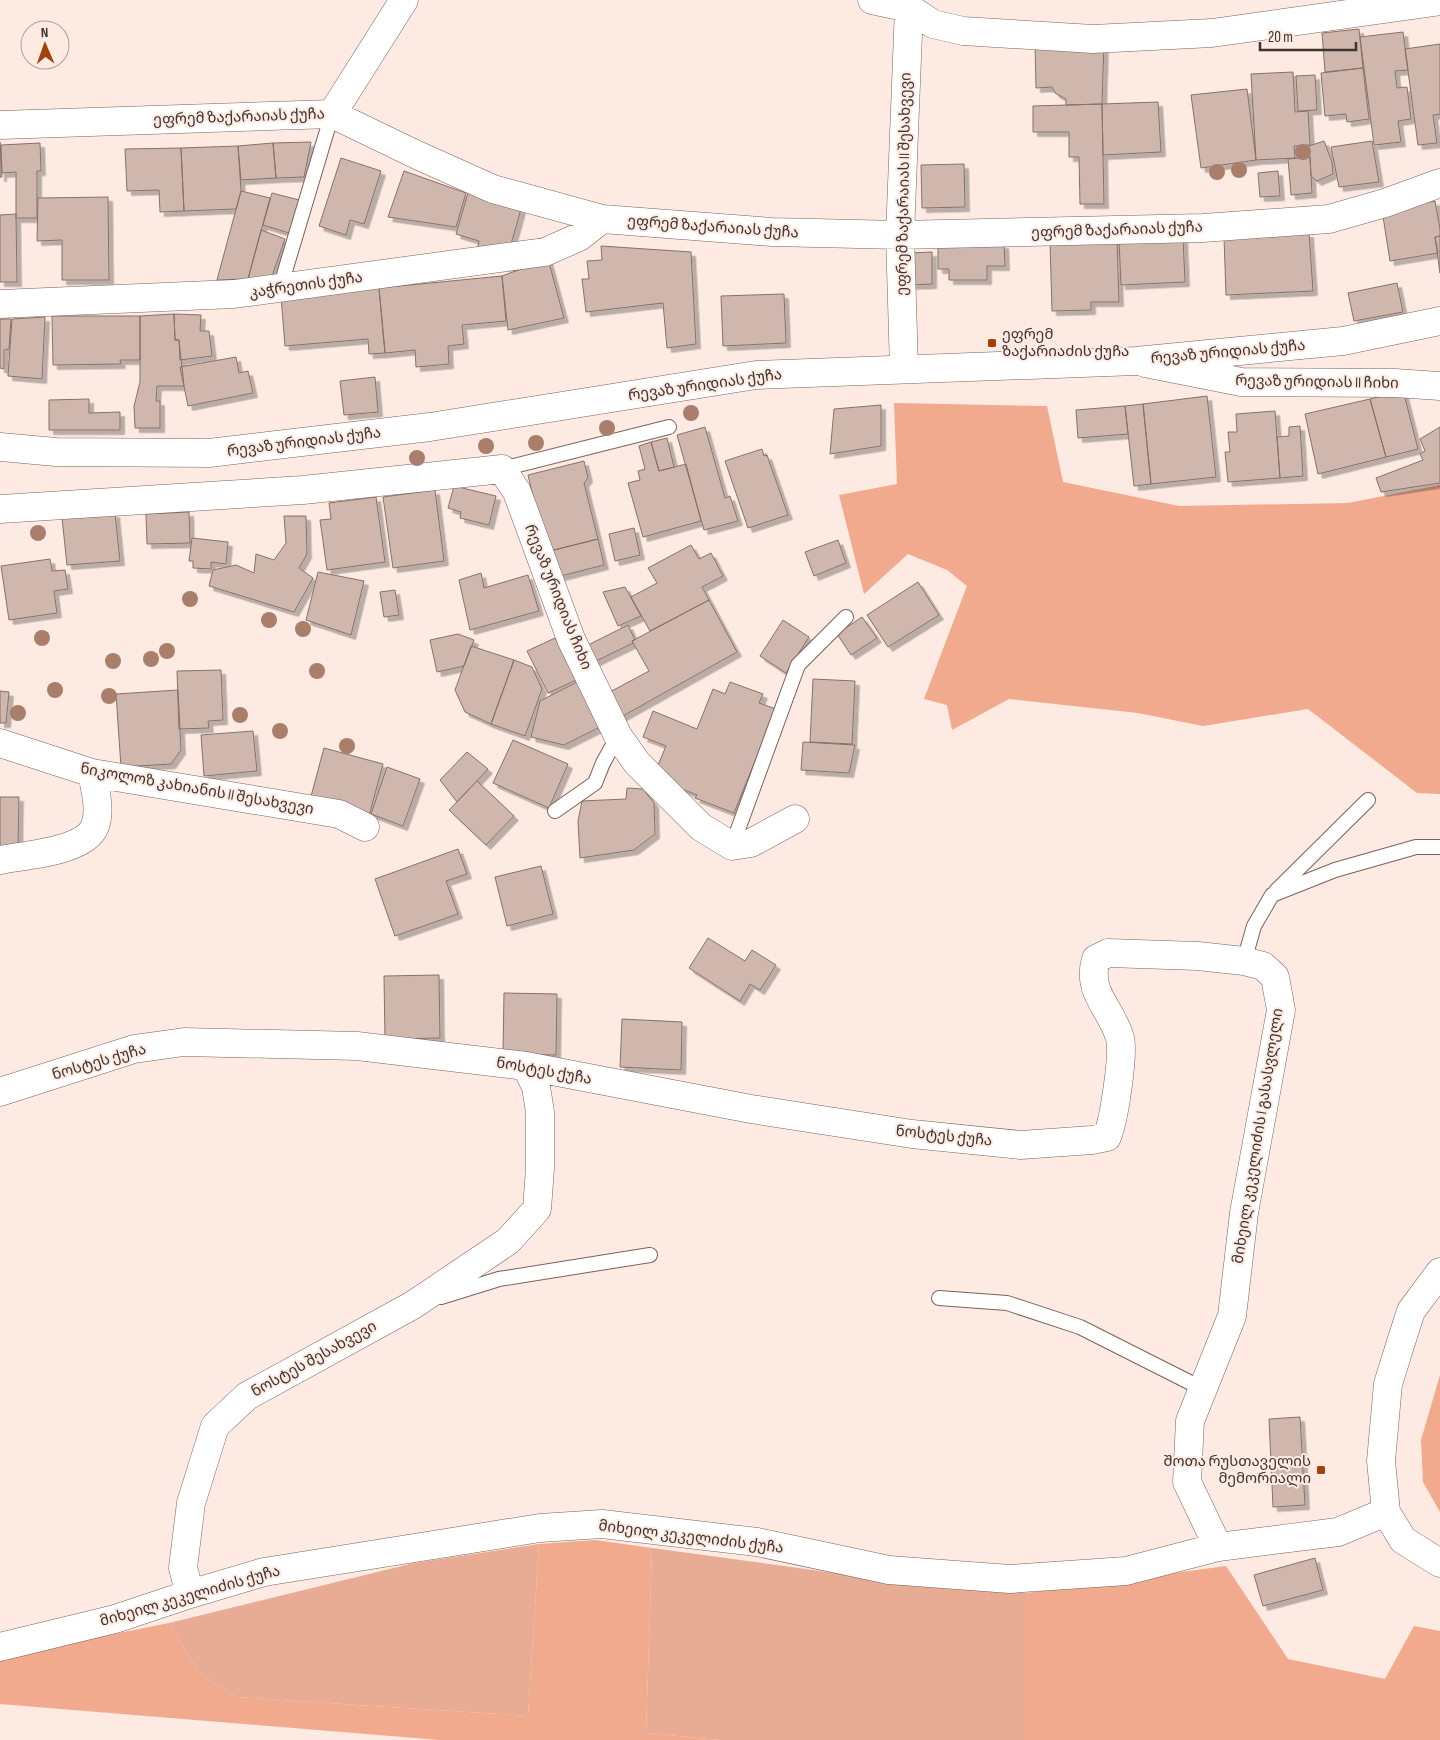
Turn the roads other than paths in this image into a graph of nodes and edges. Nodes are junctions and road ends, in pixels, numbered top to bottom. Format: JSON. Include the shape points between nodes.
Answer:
{"nodes":[{"id":1,"x":404,"y":0,"type":"edge"},
{"id":2,"x":872,"y":0,"type":"edge"},
{"id":3,"x":1440,"y":1,"type":"edge"},
{"id":4,"x":908,"y":4,"type":"edge"},
{"id":5,"x":332,"y":114,"type":"junction"},
{"id":6,"x":0,"y":125,"type":"edge"},
{"id":7,"x":1440,"y":183,"type":"edge"},
{"id":8,"x":602,"y":220,"type":"junction"},
{"id":9,"x":900,"y":235,"type":"junction"},
{"id":10,"x":280,"y":288,"type":"junction"},
{"id":11,"x":0,"y":304,"type":"edge"},
{"id":12,"x":1440,"y":320,"type":"edge"},
{"id":13,"x":1136,"y":361,"type":"junction"},
{"id":14,"x":904,"y":368,"type":"junction"},
{"id":15,"x":1440,"y":386,"type":"edge"},
{"id":16,"x":669,"y":427,"type":"dead end"},
{"id":17,"x":0,"y":447,"type":"edge"},
{"id":18,"x":502,"y":469,"type":"junction"},
{"id":19,"x":0,"y":509,"type":"edge"},
{"id":20,"x":846,"y":617,"type":"dead end"},
{"id":21,"x":618,"y":736,"type":"junction"},
{"id":22,"x":0,"y":743,"type":"edge"},
{"id":23,"x":92,"y":773,"type":"junction"},
{"id":24,"x":1368,"y":800,"type":"dead end"},
{"id":25,"x":556,"y":811,"type":"dead end"},
{"id":26,"x":795,"y":819,"type":"dead end"},
{"id":27,"x":365,"y":827,"type":"dead end"},
{"id":28,"x":732,"y":846,"type":"junction"},
{"id":29,"x":1440,"y":847,"type":"edge"},
{"id":30,"x":0,"y":860,"type":"edge"},
{"id":31,"x":1272,"y":895,"type":"junction"},
{"id":32,"x":1244,"y":961,"type":"junction"},
{"id":33,"x":526,"y":1066,"type":"junction"},
{"id":34,"x":0,"y":1092,"type":"edge"},
{"id":35,"x":1092,"y":1140,"type":"joint"},
{"id":36,"x":650,"y":1255,"type":"dead end"},
{"id":37,"x":1440,"y":1272,"type":"edge"},
{"id":38,"x":939,"y":1298,"type":"dead end"},
{"id":39,"x":413,"y":1305,"type":"junction"},
{"id":40,"x":1203,"y":1389,"type":"junction"},
{"id":41,"x":1386,"y":1512,"type":"junction"},
{"id":42,"x":1218,"y":1548,"type":"junction"},
{"id":43,"x":1440,"y":1563,"type":"edge"},
{"id":44,"x":190,"y":1594,"type":"junction"},
{"id":45,"x":0,"y":1647,"type":"edge"}],
"edges":[{"from":1,"to":5,"type":"street"},
{"from":2,"to":4,"type":"street"},
{"from":3,"to":4,"type":"street","via":[[1212,33],[1093,39],[963,31],[933,24]]},
{"from":4,"to":9,"type":"street","name":"ეფრემ ზაქარაიას II შესახვევი"},
{"from":5,"to":6,"type":"street","name":"ეფრემ ზაქარაიას ქუჩა"},
{"from":5,"to":8,"type":"street","name":"ეფრემ ზაქარაიას ქუჩა","via":[[493,188]]},
{"from":5,"to":10,"type":"lane"},
{"from":7,"to":9,"type":"street","name":"ეფრემ ზაქარაიას ქუჩა","via":[[1329,219],[1203,228]]},
{"from":8,"to":9,"type":"street","name":"ეფრემ ზაქარაიას ქუჩა","via":[[772,232]]},
{"from":8,"to":10,"type":"street","name":"კაჭრეთის ქუჩა","via":[[579,237],[545,252]]},
{"from":9,"to":14,"type":"street","name":"ეფრემ ზაქარაიას II შესახვევი"},
{"from":10,"to":11,"type":"street","name":"კაჭრეთის ქუჩა","via":[[234,294]]},
{"from":12,"to":13,"type":"street","name":"რევაზ ურიდიას ქუჩა","via":[[1343,342]]},
{"from":13,"to":14,"type":"street","name":"რევაზ ურიდიას ქუჩა"},
{"from":13,"to":15,"type":"street","name":"რევაზ ურიდიას II ჩიხი","via":[[1241,382]]},
{"from":14,"to":17,"type":"street","name":"რევაზ ურიდიას ქუჩა","via":[[756,375],[430,427],[209,453],[56,452]]},
{"from":16,"to":18,"type":"lane"},
{"from":18,"to":19,"type":"street","via":[[303,490]]},
{"from":18,"to":21,"type":"street","name":"რევაზ ურიდიას ჩიხი","via":[[517,492],[571,639]]},
{"from":20,"to":28,"type":"lane","via":[[798,666]]},
{"from":21,"to":25,"type":"lane","via":[[595,783]]},
{"from":21,"to":28,"type":"street","name":"რევაზ ურიდიას ჩიხი","via":[[637,763],[701,827]]},
{"from":22,"to":23,"type":"street","name":"ნიკოლოზ კახიანის II შესახვევი"},
{"from":23,"to":27,"type":"street","name":"ნიკოლოზ კახიანის II შესახვევი","via":[[339,814]]},
{"from":23,"to":30,"type":"street","via":[[97,798],[95,826],[85,840]]},
{"from":24,"to":31,"type":"lane"},
{"from":26,"to":28,"type":"street","via":[[751,843]]},
{"from":29,"to":31,"type":"lane","via":[[1416,847],[1344,868]]},
{"from":31,"to":32,"type":"lane","via":[[1254,926]]},
{"from":32,"to":35,"type":"street","name":"მიხეილ კეკელიძის I გასასვლელი","via":[[1108,953],[1096,959],[1092,973],[1095,989],[1120,1039],[1113,1122],[1107,1137]]},
{"from":32,"to":40,"type":"street","name":"მიხეილ კეკელიძის I გასასვლელი","via":[[1263,966],[1275,977],[1280,1010],[1244,1213],[1232,1316]]},
{"from":33,"to":34,"type":"street","name":"ნოსტეს ქუჩა","via":[[357,1046],[184,1042],[134,1049]]},
{"from":33,"to":35,"type":"street","name":"ნოსტეს ქუჩა","via":[[751,1109],[912,1134],[1021,1145]]},
{"from":33,"to":39,"type":"street","name":"ნოსტეს შესახვევი","via":[[536,1087],[540,1112],[536,1209],[508,1241]]},
{"from":36,"to":39,"type":"lane","name":"ნოსტეს შესახვევი","via":[[499,1279]]},
{"from":37,"to":41,"type":"street","via":[[1412,1311],[1388,1384],[1381,1461]]},
{"from":38,"to":40,"type":"lane","via":[[1007,1303],[1080,1327]]},
{"from":39,"to":44,"type":"street","name":"ნოსტეს შესახვევი","via":[[247,1396],[215,1426],[191,1503],[183,1568]]},
{"from":40,"to":42,"type":"street","name":"მიხეილ კეკელიძის I გასასვლელი","via":[[1190,1421],[1187,1482]]},
{"from":41,"to":42,"type":"street","name":"მიხეილ კეკელიძის ქუჩა","via":[[1338,1532]]},
{"from":41,"to":43,"type":"street","via":[[1403,1540]]},
{"from":42,"to":44,"type":"street","name":"მიხეილ კეკელიძის ქუჩა","via":[[1126,1572],[1010,1579],[889,1570],[757,1542],[602,1524],[540,1528],[264,1572]]},
{"from":44,"to":45,"type":"street","name":"მიხეილ კეკელიძის ქუჩა","via":[[115,1618]]}]}
